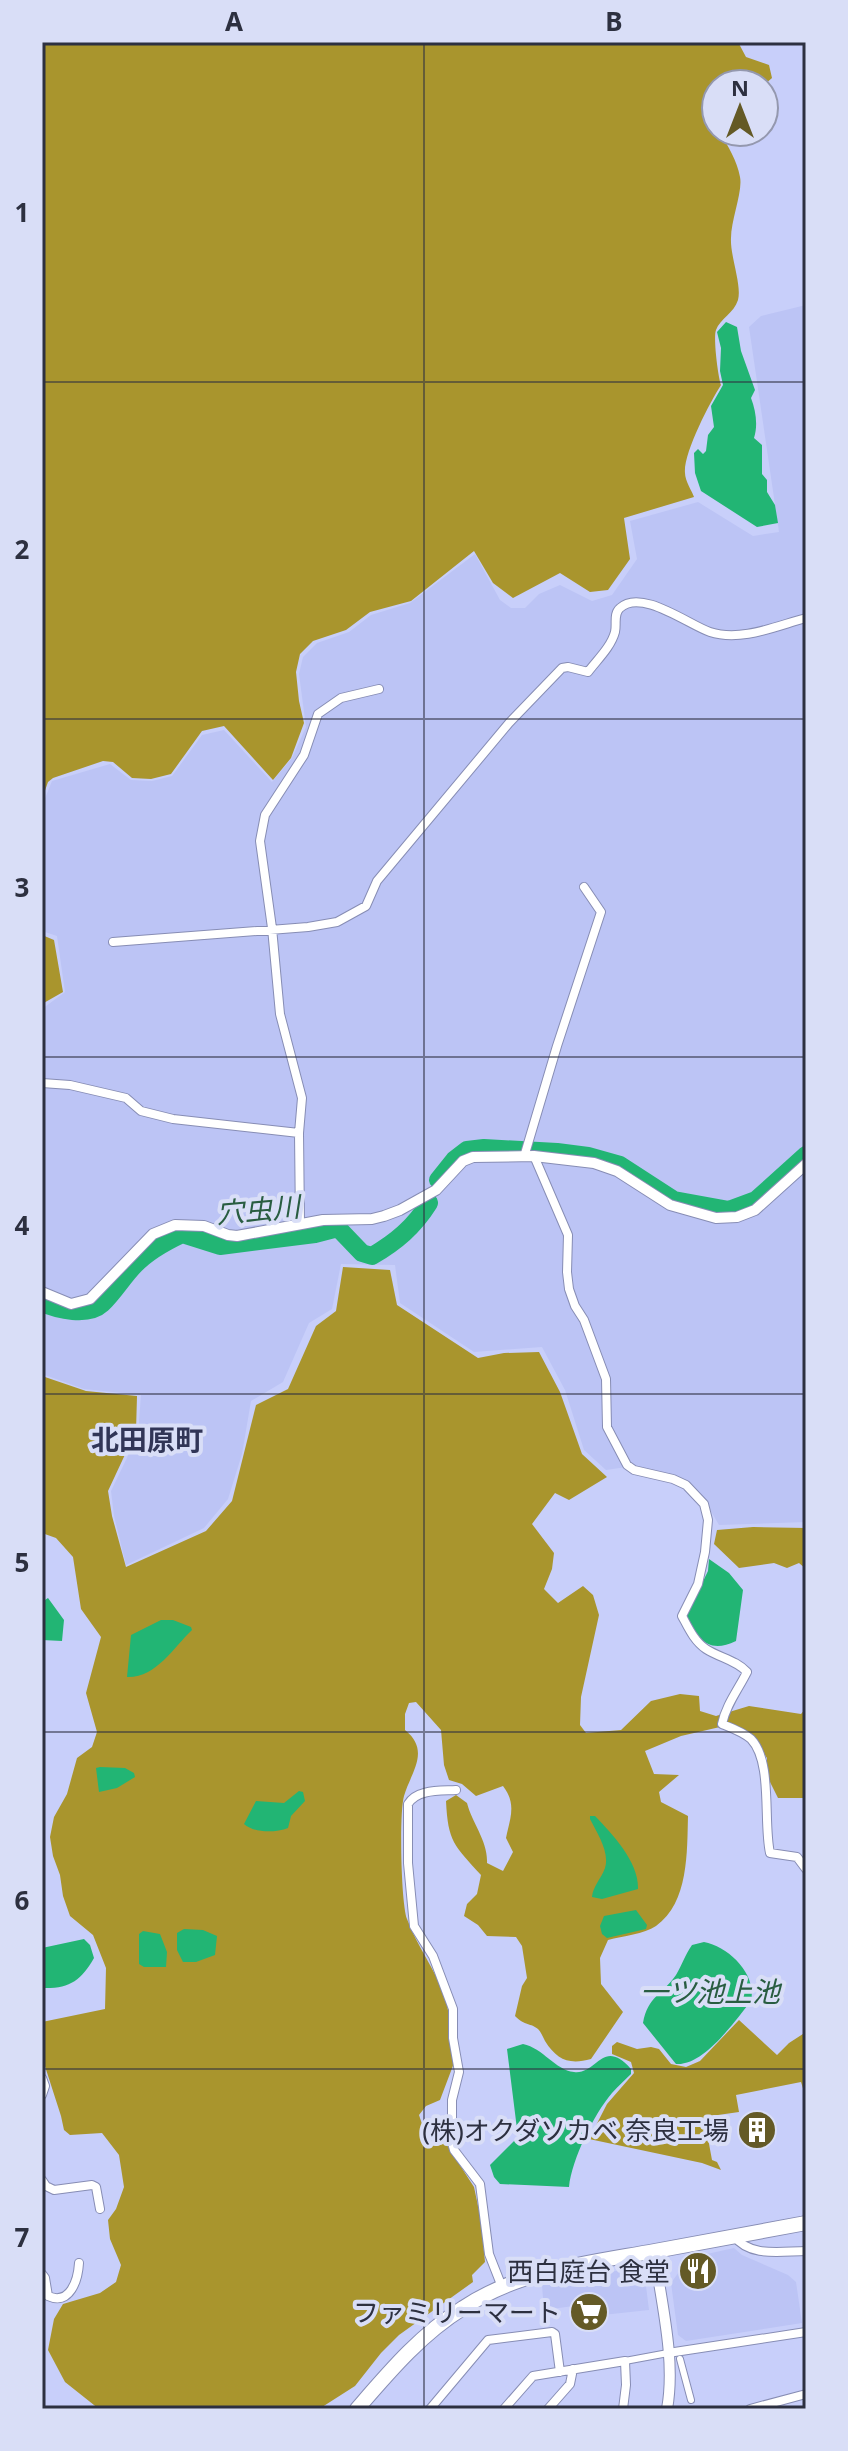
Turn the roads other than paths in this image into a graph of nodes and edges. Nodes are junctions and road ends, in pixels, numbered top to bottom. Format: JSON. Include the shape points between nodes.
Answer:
{"nodes":[{"id":1,"x":806,"y":618,"type":"edge"},
{"id":2,"x":379,"y":689,"type":"dead end"},
{"id":3,"x":584,"y":887,"type":"dead end"},
{"id":4,"x":272,"y":928,"type":"junction"},
{"id":5,"x":113,"y":942,"type":"dead end"},
{"id":6,"x":42,"y":1083,"type":"edge"},
{"id":7,"x":299,"y":1133,"type":"junction"},
{"id":8,"x":529,"y":1157,"type":"junction"},
{"id":9,"x":806,"y":1164,"type":"edge"},
{"id":10,"x":300,"y":1224,"type":"junction"},
{"id":11,"x":42,"y":1292,"type":"edge"},
{"id":12,"x":456,"y":1790,"type":"dead end"},
{"id":13,"x":806,"y":1869,"type":"edge"},
{"id":14,"x":42,"y":2078,"type":"edge"},
{"id":15,"x":42,"y":2095,"type":"edge"},
{"id":16,"x":42,"y":2180,"type":"edge"},
{"id":17,"x":100,"y":2209,"type":"dead end"},
{"id":18,"x":806,"y":2223,"type":"edge"},
{"id":19,"x":734,"y":2236,"type":"junction"},
{"id":20,"x":654,"y":2251,"type":"junction"},
{"id":21,"x":806,"y":2251,"type":"edge"},
{"id":22,"x":79,"y":2263,"type":"dead end"},
{"id":23,"x":42,"y":2274,"type":"edge"},
{"id":24,"x":502,"y":2287,"type":"junction"},
{"id":25,"x":806,"y":2332,"type":"edge"},
{"id":26,"x":668,"y":2353,"type":"junction"},
{"id":27,"x":680,"y":2359,"type":"dead end"},
{"id":28,"x":625,"y":2361,"type":"junction"},
{"id":29,"x":573,"y":2369,"type":"junction"},
{"id":30,"x":560,"y":2372,"type":"junction"},
{"id":31,"x":806,"y":2394,"type":"edge"},
{"id":32,"x":691,"y":2400,"type":"dead end"},
{"id":33,"x":357,"y":2409,"type":"edge"},
{"id":34,"x":430,"y":2409,"type":"edge"},
{"id":35,"x":504,"y":2409,"type":"edge"},
{"id":36,"x":548,"y":2409,"type":"edge"},
{"id":37,"x":623,"y":2409,"type":"edge"},
{"id":38,"x":667,"y":2409,"type":"edge"},
{"id":39,"x":750,"y":2409,"type":"edge"}],
"edges":[{"from":1,"to":4,"type":"street","via":[[724,636],[653,605],[630,603],[619,608],[610,643],[588,672],[562,668],[520,712],[377,881],[366,906],[337,922]]},
{"from":2,"to":4,"type":"street","via":[[341,698],[318,714],[304,755],[265,815],[260,841]]},
{"from":3,"to":8,"type":"street","via":[[601,912],[557,1046]]},
{"from":4,"to":5,"type":"street"},
{"from":4,"to":7,"type":"street","via":[[280,1014],[302,1098]]},
{"from":6,"to":7,"type":"street","via":[[126,1098],[141,1111],[173,1119]]},
{"from":7,"to":10,"type":"street"},
{"from":8,"to":9,"type":"street","via":[[594,1163],[617,1171],[670,1205],[716,1218],[755,1210]]},
{"from":8,"to":10,"type":"street","via":[[463,1161],[436,1190],[384,1216]]},
{"from":8,"to":13,"type":"street","via":[[568,1235],[569,1289],[606,1379],[607,1427],[627,1465],[686,1485],[704,1504],[705,1552],[698,1584],[682,1616],[704,1648],[747,1672],[722,1724],[751,1739],[760,1752],[770,1853],[797,1857]]},
{"from":10,"to":11,"type":"street","via":[[237,1236],[204,1226],[175,1225],[153,1234],[90,1299],[71,1304]]},
{"from":12,"to":24,"type":"street","via":[[419,1794],[408,1804],[412,1914],[453,2009],[459,2072],[452,2100],[452,2143],[480,2184],[489,2254]]},
{"from":14,"to":15,"type":"street"},
{"from":16,"to":17,"type":"street","via":[[50,2190],[92,2185]]},
{"from":18,"to":19,"type":"highway"},
{"from":19,"to":20,"type":"highway"},
{"from":19,"to":21,"type":"street","via":[[751,2251]]},
{"from":20,"to":24,"type":"highway","via":[[556,2270]]},
{"from":20,"to":26,"type":"street"},
{"from":22,"to":23,"type":"street","via":[[74,2289],[59,2298],[48,2296]]},
{"from":24,"to":33,"type":"highway","via":[[435,2327]]},
{"from":25,"to":26,"type":"street"},
{"from":26,"to":28,"type":"street"},
{"from":26,"to":38,"type":"street"},
{"from":27,"to":32,"type":"street"},
{"from":28,"to":29,"type":"street"},
{"from":28,"to":37,"type":"street"},
{"from":29,"to":30,"type":"street"},
{"from":29,"to":36,"type":"street","via":[[570,2384]]},
{"from":30,"to":34,"type":"street","via":[[552,2332],[488,2340]]},
{"from":30,"to":35,"type":"street","via":[[533,2376]]},
{"from":31,"to":39,"type":"street"}]}
